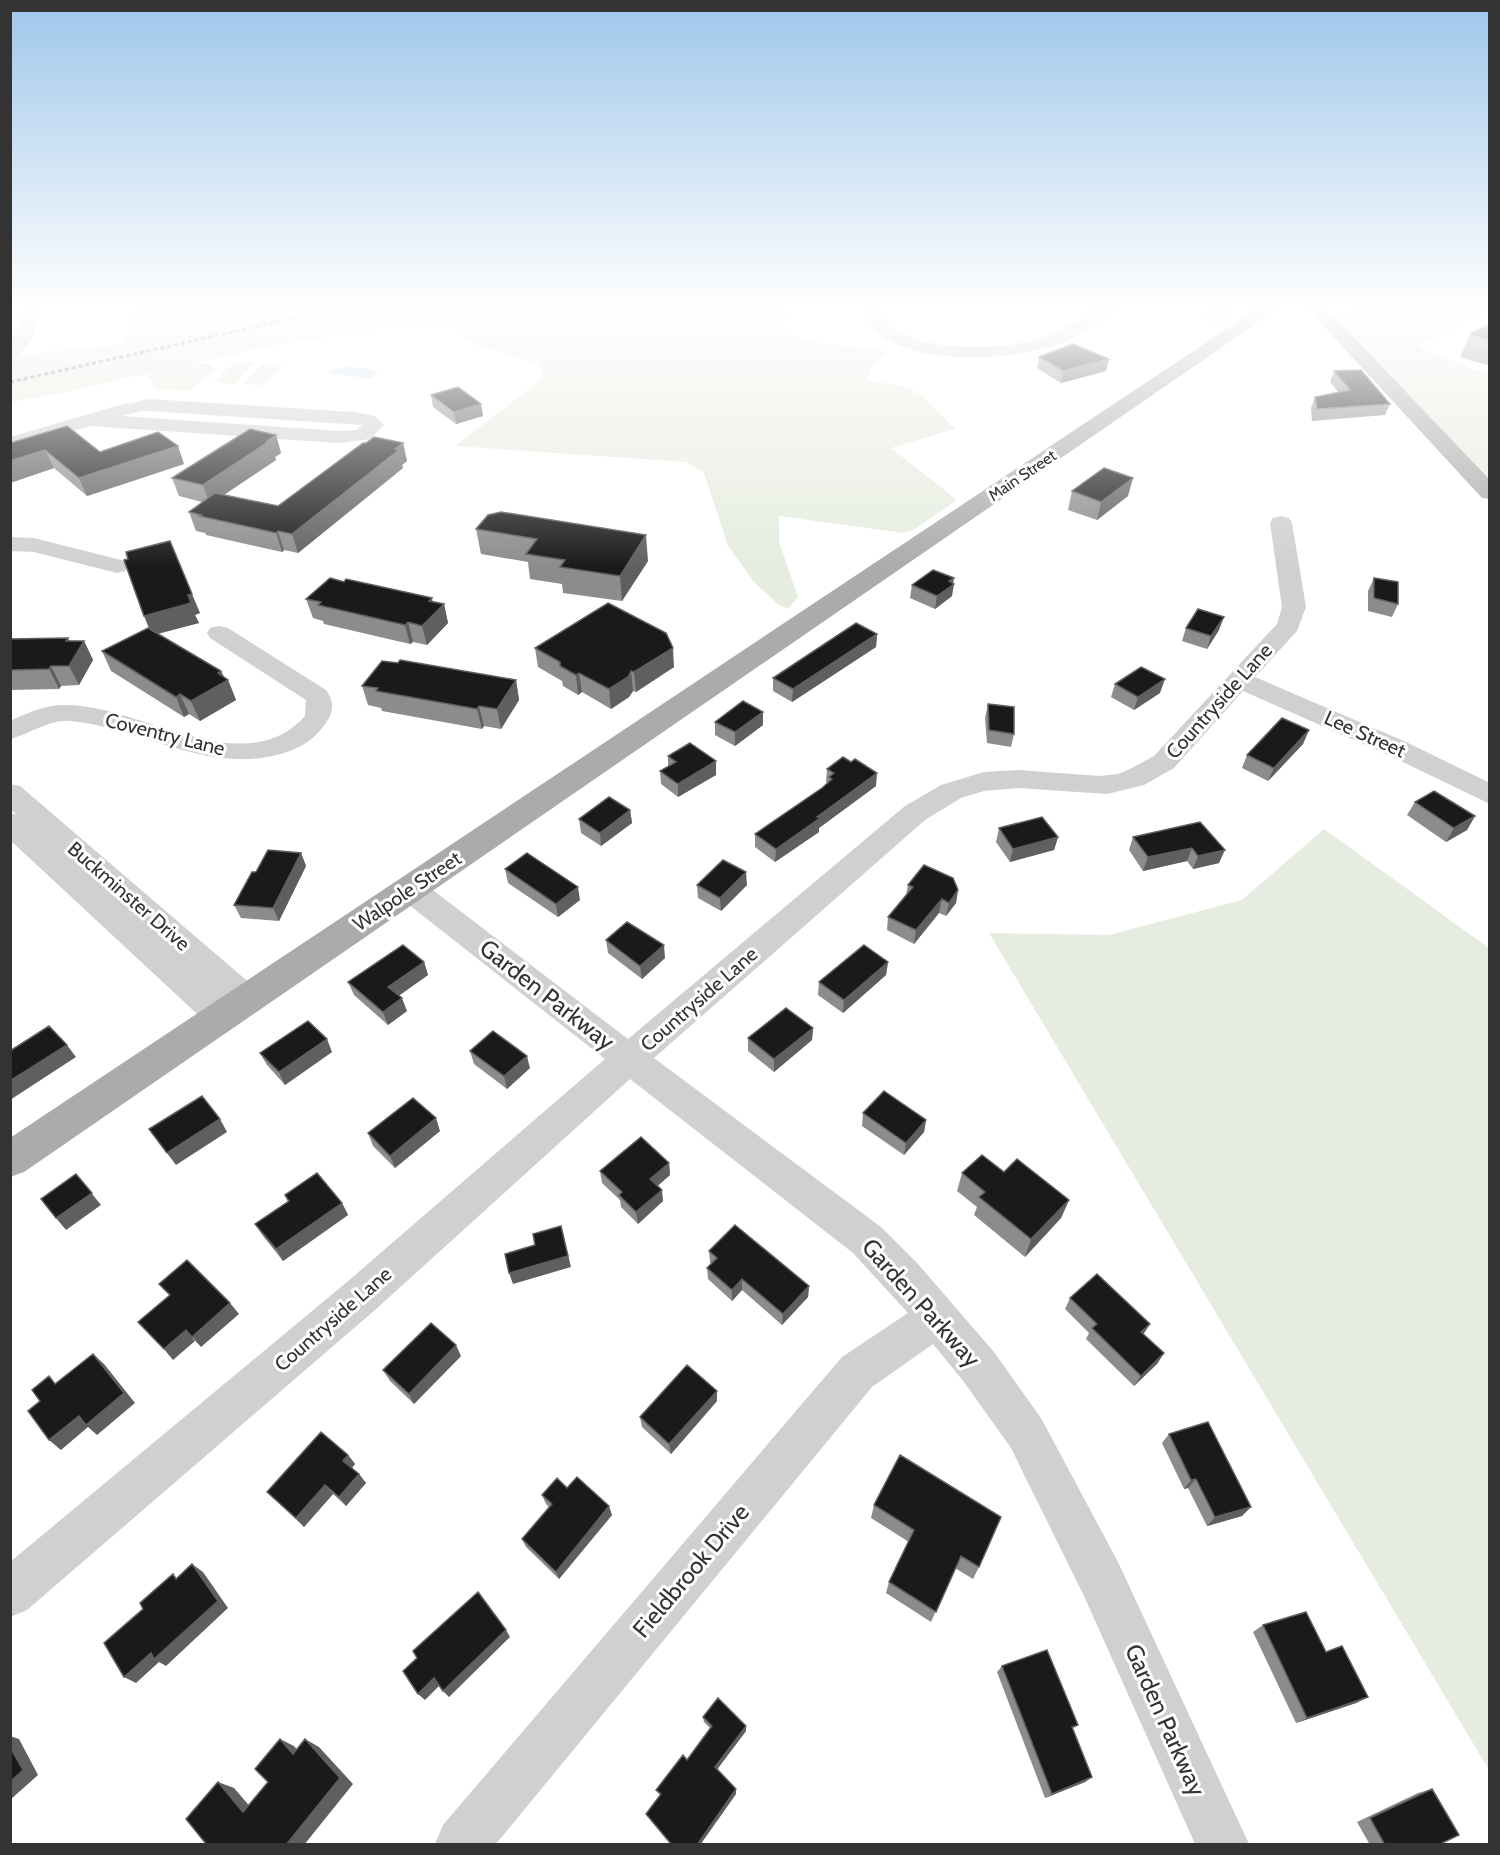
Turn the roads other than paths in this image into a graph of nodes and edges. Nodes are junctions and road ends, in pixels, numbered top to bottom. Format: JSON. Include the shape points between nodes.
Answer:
{"nodes":[{"id":1,"x":1142,"y":395,"type":"edge"},
{"id":2,"x":1397,"y":395,"type":"edge"},
{"id":3,"x":88,"y":420,"type":"junction"},
{"id":4,"x":10,"y":444,"type":"edge"},
{"id":5,"x":1490,"y":493,"type":"edge"},
{"id":6,"x":1281,"y":523,"type":"dead end"},
{"id":7,"x":10,"y":544,"type":"edge"},
{"id":8,"x":117,"y":566,"type":"dead end"},
{"id":9,"x":804,"y":623,"type":"joint"},
{"id":10,"x":219,"y":633,"type":"dead end"},
{"id":11,"x":1238,"y":678,"type":"junction"},
{"id":12,"x":10,"y":731,"type":"edge"},
{"id":13,"x":10,"y":793,"type":"edge"},
{"id":14,"x":1490,"y":795,"type":"edge"},
{"id":15,"x":10,"y":823,"type":"edge"},
{"id":16,"x":410,"y":889,"type":"junction"},
{"id":17,"x":234,"y":1009,"type":"junction"},
{"id":18,"x":629,"y":1059,"type":"junction"},
{"id":19,"x":10,"y":1160,"type":"edge"},
{"id":20,"x":937,"y":1318,"type":"junction"},
{"id":21,"x":10,"y":1593,"type":"edge"},
{"id":22,"x":462,"y":1845,"type":"edge"},
{"id":23,"x":1222,"y":1845,"type":"edge"}],
"edges":[{"from":1,"to":9,"type":"main road","name":"Main Street"},
{"from":2,"to":5,"type":"main road"},
{"from":3,"to":3,"type":"street","via":[[339,437],[363,435],[374,425],[355,418],[157,405],[132,407]]},
{"from":3,"to":4,"type":"street"},
{"from":6,"to":11,"type":"street","name":"Countryside Lane","via":[[1294,607],[1288,626]]},
{"from":7,"to":8,"type":"street","via":[[34,545]]},
{"from":9,"to":16,"type":"main road","name":"Walpole Street"},
{"from":10,"to":12,"type":"street","name":"Coventry Lane","via":[[317,696],[321,704],[319,714],[304,732],[279,746],[247,751],[213,748],[68,713],[39,718]]},
{"from":11,"to":14,"type":"street","name":"Lee Street","via":[[1396,748]]},
{"from":11,"to":18,"type":"street","name":"Countryside Lane","via":[[1164,762],[1139,776],[1116,784],[1093,785],[1001,778],[969,783],[940,795]]},
{"from":13,"to":17,"type":"street","name":"Buckminster Drive"},
{"from":15,"to":17,"type":"street","name":"Buckminster Drive"},
{"from":16,"to":17,"type":"main road","name":"Walpole Street"},
{"from":16,"to":18,"type":"street","name":"Garden Parkway"},
{"from":17,"to":19,"type":"main road","name":"Walpole Street"},
{"from":18,"to":20,"type":"street","name":"Garden Parkway","via":[[867,1240]]},
{"from":18,"to":21,"type":"street","name":"Countryside Lane","via":[[361,1296]]},
{"from":20,"to":22,"type":"street","name":"Fieldbrook Drive","via":[[857,1372]]},
{"from":20,"to":23,"type":"street","name":"Garden Parkway","via":[[979,1367],[1026,1433],[1101,1579]]}]}
